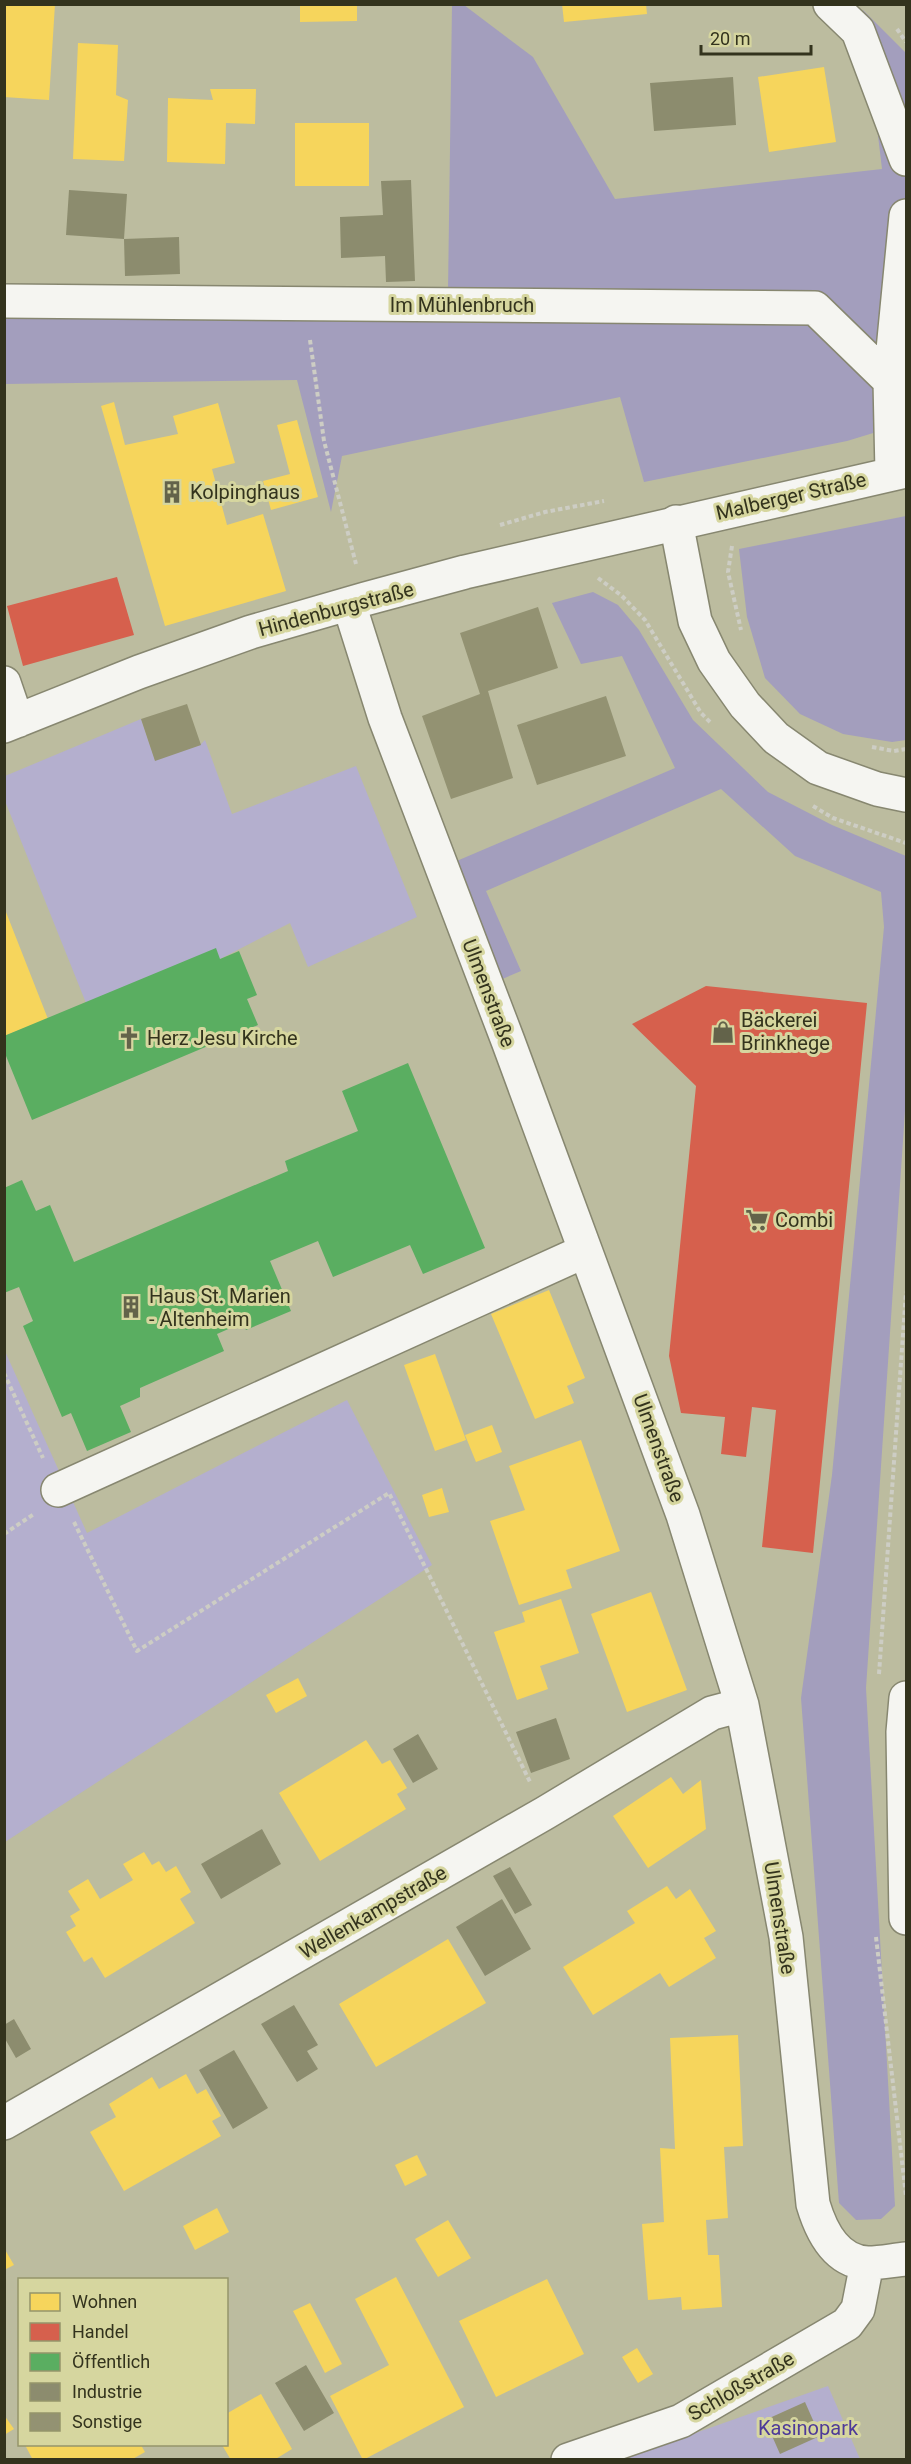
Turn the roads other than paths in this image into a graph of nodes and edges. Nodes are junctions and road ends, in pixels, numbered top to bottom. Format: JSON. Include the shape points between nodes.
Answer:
{"nodes":[{"id":1,"x":830,"y":4,"type":"edge"},
{"id":2,"x":906,"y":159,"type":"edge"},
{"id":3,"x":906,"y":216,"type":"edge"},
{"id":4,"x":4,"y":301,"type":"edge"},
{"id":5,"x":890,"y":381,"type":"junction"},
{"id":6,"x":899,"y":472,"type":"edge"},
{"id":7,"x":676,"y":522,"type":"junction"},
{"id":8,"x":357,"y":602,"type":"junction"},
{"id":9,"x":4,"y":683,"type":"edge"},
{"id":10,"x":11,"y":723,"type":"edge"},
{"id":11,"x":906,"y":795,"type":"edge"},
{"id":12,"x":585,"y":1251,"type":"junction"},
{"id":13,"x":58,"y":1490,"type":"road end"},
{"id":14,"x":906,"y":1698,"type":"edge"},
{"id":15,"x":742,"y":1705,"type":"junction"},
{"id":16,"x":906,"y":1918,"type":"edge"},
{"id":17,"x":4,"y":2123,"type":"edge"},
{"id":18,"x":906,"y":2259,"type":"edge"},
{"id":19,"x":867,"y":2263,"type":"junction"},
{"id":20,"x":568,"y":2460,"type":"edge"}],
"edges":[{"from":1,"to":2,"type":"street","via":[[858,31]]},
{"from":3,"to":5,"type":"street"},
{"from":4,"to":5,"type":"street","name":"Im Mühlenbruch","via":[[815,308]]},
{"from":5,"to":6,"type":"street"},
{"from":6,"to":7,"type":"street","name":"Malberger Straße"},
{"from":7,"to":8,"type":"street","name":"Hindenburgstraße"},
{"from":7,"to":11,"type":"street","via":[[695,621],[714,661],[745,705],[776,738],[818,768]]},
{"from":8,"to":10,"type":"street","name":"Hindenburgstraße","via":[[250,632]]},
{"from":8,"to":12,"type":"street","name":"Ulmenstraße","via":[[385,718]]},
{"from":9,"to":10,"type":"street"},
{"from":12,"to":13,"type":"street"},
{"from":12,"to":15,"type":"street","name":"Ulmenstraße","via":[[683,1515]]},
{"from":14,"to":16,"type":"street"},
{"from":15,"to":17,"type":"street","name":"Wellenkampstraße","via":[[712,1713]]},
{"from":15,"to":19,"type":"street","name":"Ulmenstraße","via":[[786,1938],[813,2204],[820,2226],[832,2244],[848,2257]]},
{"from":18,"to":19,"type":"street"},
{"from":19,"to":20,"type":"street","name":"Schloßstraße","via":[[858,2309],[847,2324],[681,2421]]}]}
